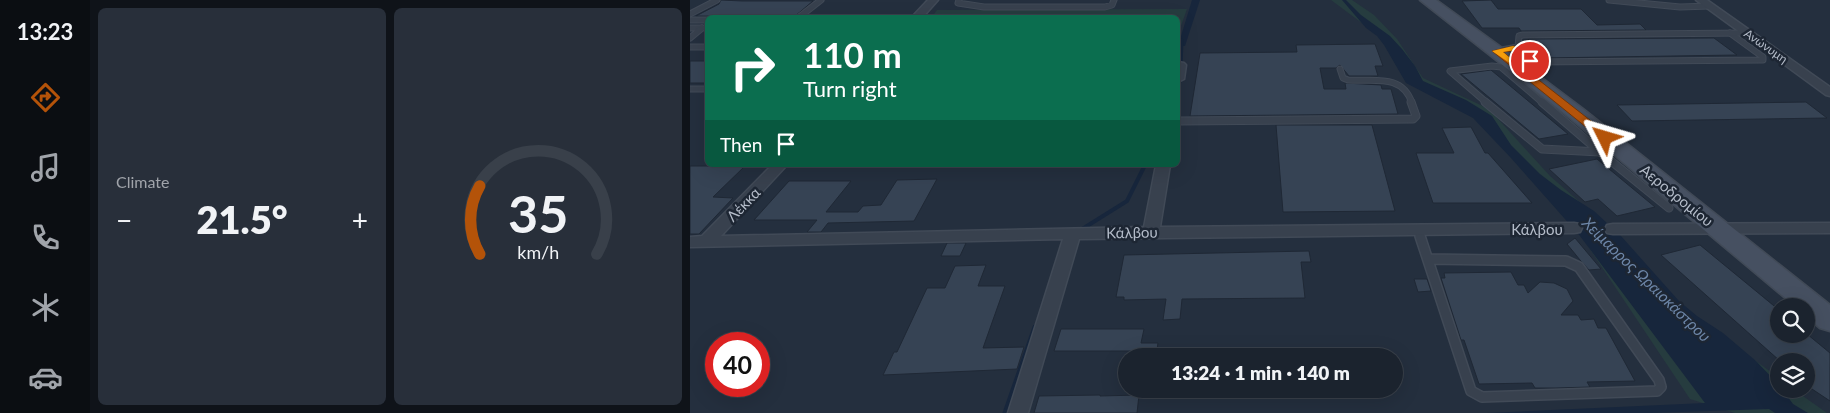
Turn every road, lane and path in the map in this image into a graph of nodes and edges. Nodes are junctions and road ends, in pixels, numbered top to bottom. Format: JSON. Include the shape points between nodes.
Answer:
{"nodes":[{"id":1,"x":717,"y":0,"type":"edge"},
{"id":2,"x":821,"y":0,"type":"edge"},
{"id":3,"x":933,"y":0,"type":"edge"},
{"id":4,"x":959,"y":0,"type":"edge"},
{"id":5,"x":1114,"y":0,"type":"edge"},
{"id":6,"x":1427,"y":0,"type":"edge"},
{"id":7,"x":1609,"y":0,"type":"edge"},
{"id":8,"x":1706,"y":3,"type":"edge"},
{"id":9,"x":692,"y":12,"type":"edge"},
{"id":10,"x":802,"y":15,"type":"edge"},
{"id":11,"x":919,"y":15,"type":"edge"},
{"id":12,"x":690,"y":20,"type":"edge"},
{"id":13,"x":705,"y":20,"type":"edge"},
{"id":14,"x":690,"y":28,"type":"edge"},
{"id":15,"x":1730,"y":33,"type":"junction"},
{"id":16,"x":1748,"y":33,"type":"junction"},
{"id":17,"x":690,"y":38,"type":"edge"},
{"id":18,"x":690,"y":47,"type":"edge"},
{"id":19,"x":705,"y":47,"type":"edge"},
{"id":20,"x":1505,"y":49,"type":"junction"},
{"id":21,"x":1340,"y":69,"type":"dead end"},
{"id":22,"x":690,"y":89,"type":"edge"},
{"id":23,"x":705,"y":89,"type":"edge"},
{"id":24,"x":1830,"y":92,"type":"edge"},
{"id":25,"x":1180,"y":121,"type":"edge"},
{"id":26,"x":1620,"y":150,"type":"junction"},
{"id":27,"x":1602,"y":152,"type":"junction"},
{"id":28,"x":778,"y":167,"type":"edge"},
{"id":29,"x":1163,"y":167,"type":"edge"},
{"id":30,"x":1669,"y":208,"type":"dead end"},
{"id":31,"x":1574,"y":228,"type":"dead end"},
{"id":32,"x":1830,"y":228,"type":"edge"},
{"id":33,"x":1418,"y":229,"type":"junction"},
{"id":34,"x":1613,"y":229,"type":"dead end"},
{"id":35,"x":1719,"y":229,"type":"junction"},
{"id":36,"x":1152,"y":232,"type":"junction"},
{"id":37,"x":1073,"y":233,"type":"junction"},
{"id":38,"x":690,"y":242,"type":"edge"},
{"id":39,"x":706,"y":242,"type":"junction"},
{"id":40,"x":1429,"y":259,"type":"junction"},
{"id":41,"x":1830,"y":320,"type":"edge"},
{"id":42,"x":1018,"y":413,"type":"edge"}],
"edges":[{"from":1,"to":9,"type":"lane"},
{"from":2,"to":10,"type":"lane"},
{"from":3,"to":11,"type":"street"},
{"from":4,"to":5,"type":"lane","via":[[958,3],[978,6],[1105,7]]},
{"from":6,"to":20,"type":"street","name":"Αεροδρομίου"},
{"from":7,"to":8,"type":"lane","via":[[1680,8]]},
{"from":8,"to":16,"type":"street","name":"Ανώνυμη"},
{"from":12,"to":13,"type":"lane"},
{"from":14,"to":17,"type":"lane","via":[[703,30]]},
{"from":15,"to":16,"type":"lane"},
{"from":15,"to":20,"type":"lane","via":[[1519,36],[1518,47]]},
{"from":15,"to":20,"type":"lane","via":[[1763,60],[1535,62]]},
{"from":16,"to":24,"type":"street","name":"Ανώνυμη"},
{"from":18,"to":19,"type":"lane"},
{"from":20,"to":26,"type":"street","name":"Αεροδρομίου"},
{"from":21,"to":25,"type":"lane","via":[[1342,78],[1348,80],[1400,85],[1406,89],[1416,116],[1413,119]]},
{"from":22,"to":23,"type":"lane"},
{"from":26,"to":27,"type":"lane"},
{"from":26,"to":35,"type":"street","name":"Αεροδρομίου"},
{"from":27,"to":27,"type":"lane","via":[[1500,67],[1450,71],[1542,149]]},
{"from":27,"to":30,"type":"lane"},
{"from":28,"to":39,"type":"street","name":"Λέκκα"},
{"from":29,"to":36,"type":"street"},
{"from":31,"to":33,"type":"street","name":"Κάλβου"},
{"from":32,"to":35,"type":"street"},
{"from":33,"to":36,"type":"street","name":"Κάλβου"},
{"from":33,"to":40,"type":"lane"},
{"from":34,"to":35,"type":"street"},
{"from":35,"to":41,"type":"street","name":"Αεροδρομίου"},
{"from":36,"to":37,"type":"street","name":"Κάλβου"},
{"from":37,"to":39,"type":"street","name":"Κάλβου"},
{"from":37,"to":42,"type":"street"},
{"from":38,"to":39,"type":"street","name":"Κάλβου"},
{"from":40,"to":40,"type":"lane","via":[[1471,391],[1476,395],[1657,391],[1661,387],[1591,284],[1572,263],[1566,260]]}]}
